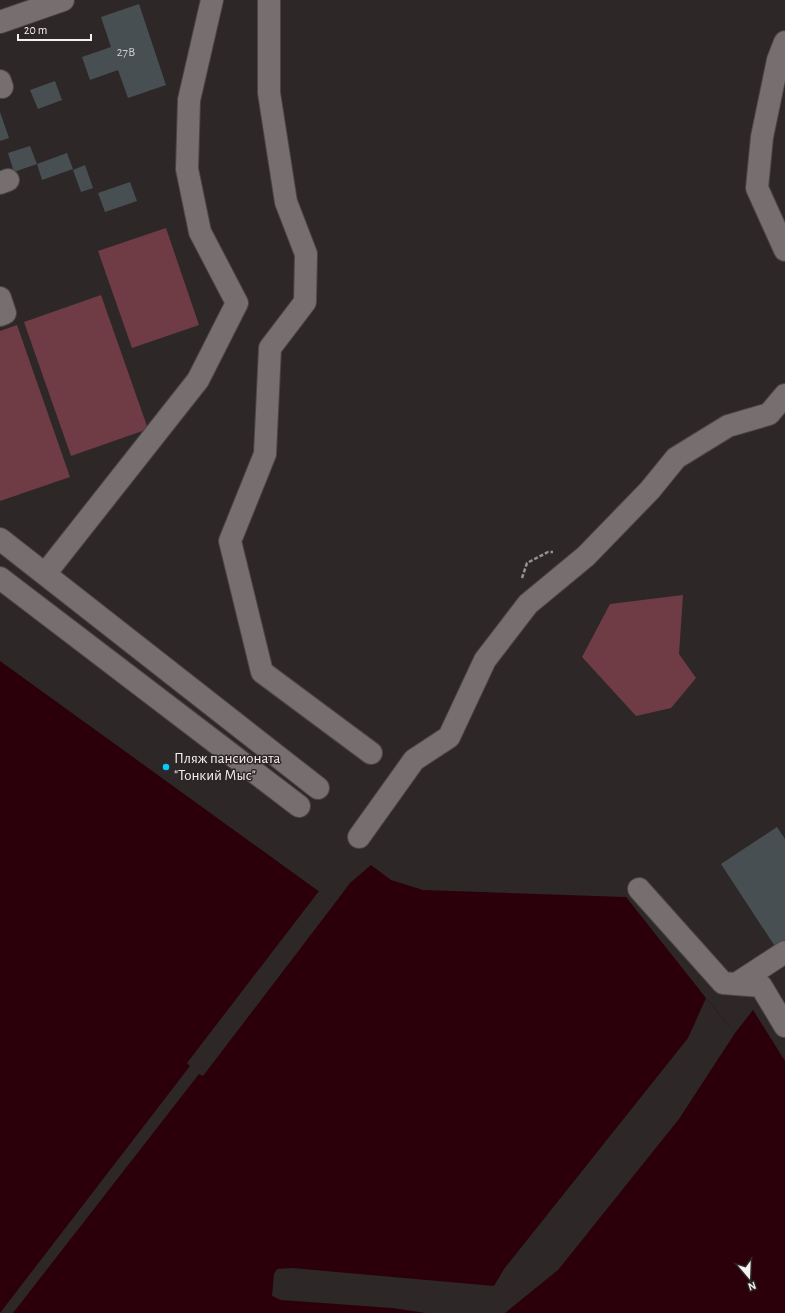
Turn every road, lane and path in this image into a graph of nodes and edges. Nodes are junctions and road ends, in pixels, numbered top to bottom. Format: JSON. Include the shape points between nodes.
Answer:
{"nodes":[{"id":1,"x":63,"y":0,"type":"edge"},
{"id":2,"x":212,"y":0,"type":"edge"},
{"id":3,"x":269,"y":0,"type":"edge"},
{"id":4,"x":0,"y":22,"type":"edge"},
{"id":5,"x":785,"y":42,"type":"edge"},
{"id":6,"x":785,"y":250,"type":"edge"},
{"id":7,"x":0,"y":298,"type":"edge"},
{"id":8,"x":0,"y":315,"type":"edge"},
{"id":9,"x":785,"y":395,"type":"edge"},
{"id":10,"x":777,"y":419,"type":"edge"},
{"id":11,"x":0,"y":539,"type":"edge"},
{"id":12,"x":45,"y":574,"type":"junction"},
{"id":13,"x":0,"y":578,"type":"edge"},
{"id":14,"x":371,"y":753,"type":"dead end"},
{"id":15,"x":318,"y":788,"type":"dead end"},
{"id":16,"x":300,"y":806,"type":"dead end"},
{"id":17,"x":359,"y":837,"type":"dead end"},
{"id":18,"x":639,"y":889,"type":"dead end"},
{"id":19,"x":785,"y":952,"type":"edge"},
{"id":20,"x":736,"y":984,"type":"junction"},
{"id":21,"x":785,"y":1026,"type":"edge"}],
"edges":[{"from":1,"to":4,"type":"lane"},
{"from":2,"to":12,"type":"lane","via":[[189,100],[187,169],[200,232],[237,303],[198,380]]},
{"from":3,"to":14,"type":"lane","via":[[269,93],[286,202],[306,254],[305,302],[270,348],[265,454],[230,541],[262,672]]},
{"from":5,"to":6,"type":"lane","via":[[778,60],[762,137],[757,188]]},
{"from":7,"to":8,"type":"lane","via":[[5,313]]},
{"from":9,"to":10,"type":"lane"},
{"from":10,"to":17,"type":"lane","via":[[728,426],[676,458],[650,490],[586,556],[528,604],[485,660],[449,737],[414,760]]},
{"from":11,"to":12,"type":"lane"},
{"from":12,"to":15,"type":"lane"},
{"from":13,"to":16,"type":"lane"},
{"from":18,"to":20,"type":"lane","via":[[723,983]]},
{"from":19,"to":20,"type":"lane"},
{"from":20,"to":21,"type":"lane","via":[[761,986]]}]}
